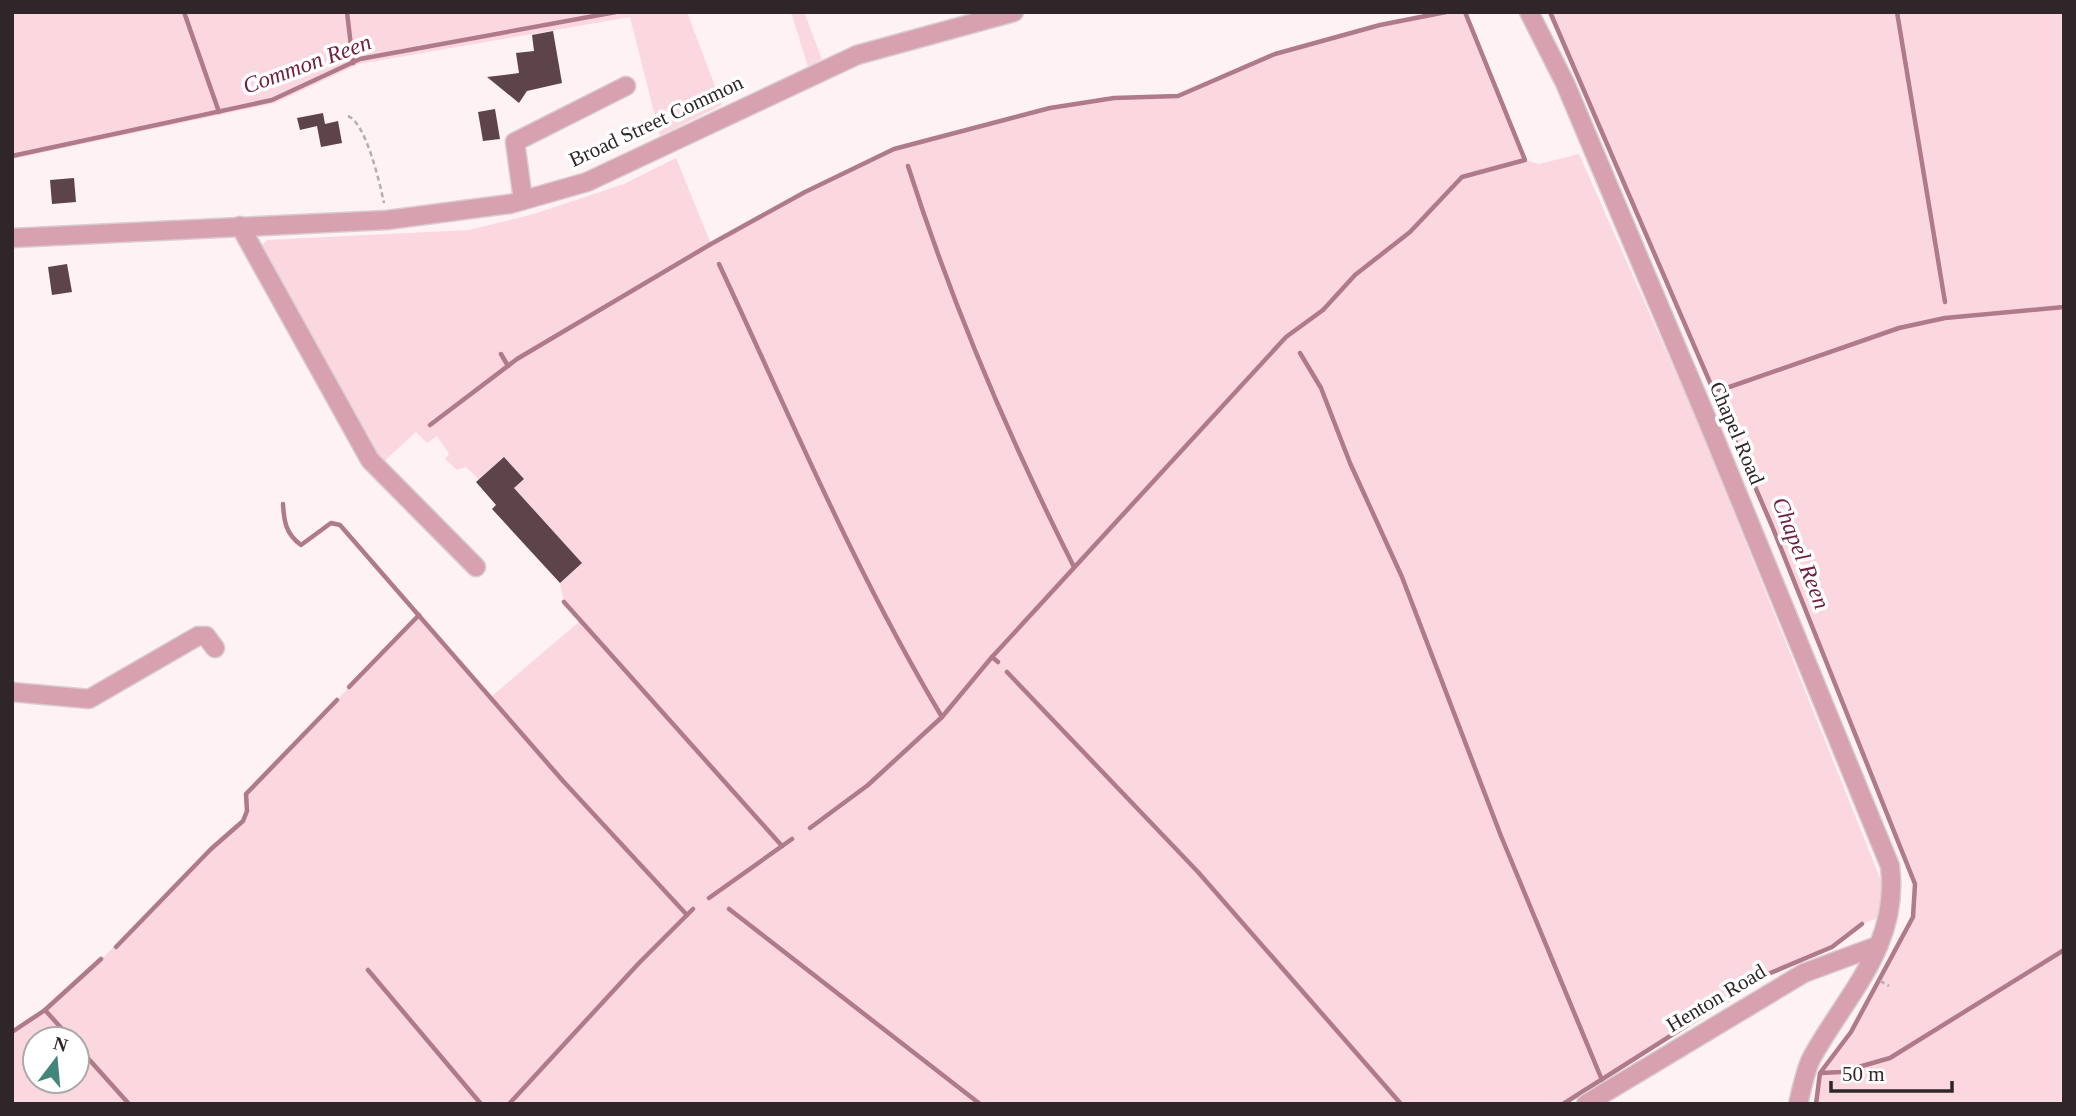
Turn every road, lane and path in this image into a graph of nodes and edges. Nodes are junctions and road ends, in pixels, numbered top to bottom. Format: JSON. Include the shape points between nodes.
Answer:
{"nodes":[{"id":1,"x":1014,"y":12,"type":"edge"},
{"id":2,"x":1529,"y":12,"type":"edge"},
{"id":3,"x":626,"y":86,"type":"dead end"},
{"id":4,"x":348,"y":116,"type":"dead end"},
{"id":5,"x":523,"y":200,"type":"junction"},
{"id":6,"x":387,"y":220,"type":"junction"},
{"id":7,"x":240,"y":226,"type":"junction"},
{"id":8,"x":12,"y":238,"type":"edge"},
{"id":9,"x":476,"y":567,"type":"dead end"},
{"id":10,"x":215,"y":648,"type":"dead end"},
{"id":11,"x":12,"y":692,"type":"edge"},
{"id":12,"x":1877,"y":946,"type":"junction"},
{"id":13,"x":1586,"y":1104,"type":"edge"},
{"id":14,"x":1798,"y":1104,"type":"edge"}],
"edges":[{"from":1,"to":5,"type":"street","name":"Broad Street Common","via":[[857,55],[587,182]]},
{"from":2,"to":12,"type":"street","name":"Chapel Road","via":[[1565,83],[1890,866],[1894,894],[1889,923]]},
{"from":3,"to":5,"type":"street","via":[[515,142]]},
{"from":4,"to":6,"type":"path","via":[[366,143]]},
{"from":5,"to":6,"type":"street","name":"Broad Street Common","via":[[454,214]]},
{"from":6,"to":7,"type":"street","name":"Broad Street Common"},
{"from":7,"to":8,"type":"street","name":"Broad Street Common"},
{"from":7,"to":9,"type":"street","via":[[370,460]]},
{"from":10,"to":11,"type":"street","via":[[206,636],[198,636],[89,699]]},
{"from":12,"to":13,"type":"street","name":"Henton Road","via":[[1804,973]]},
{"from":12,"to":14,"type":"street","name":"Chapel Road","via":[[1855,994],[1811,1059]]}]}
